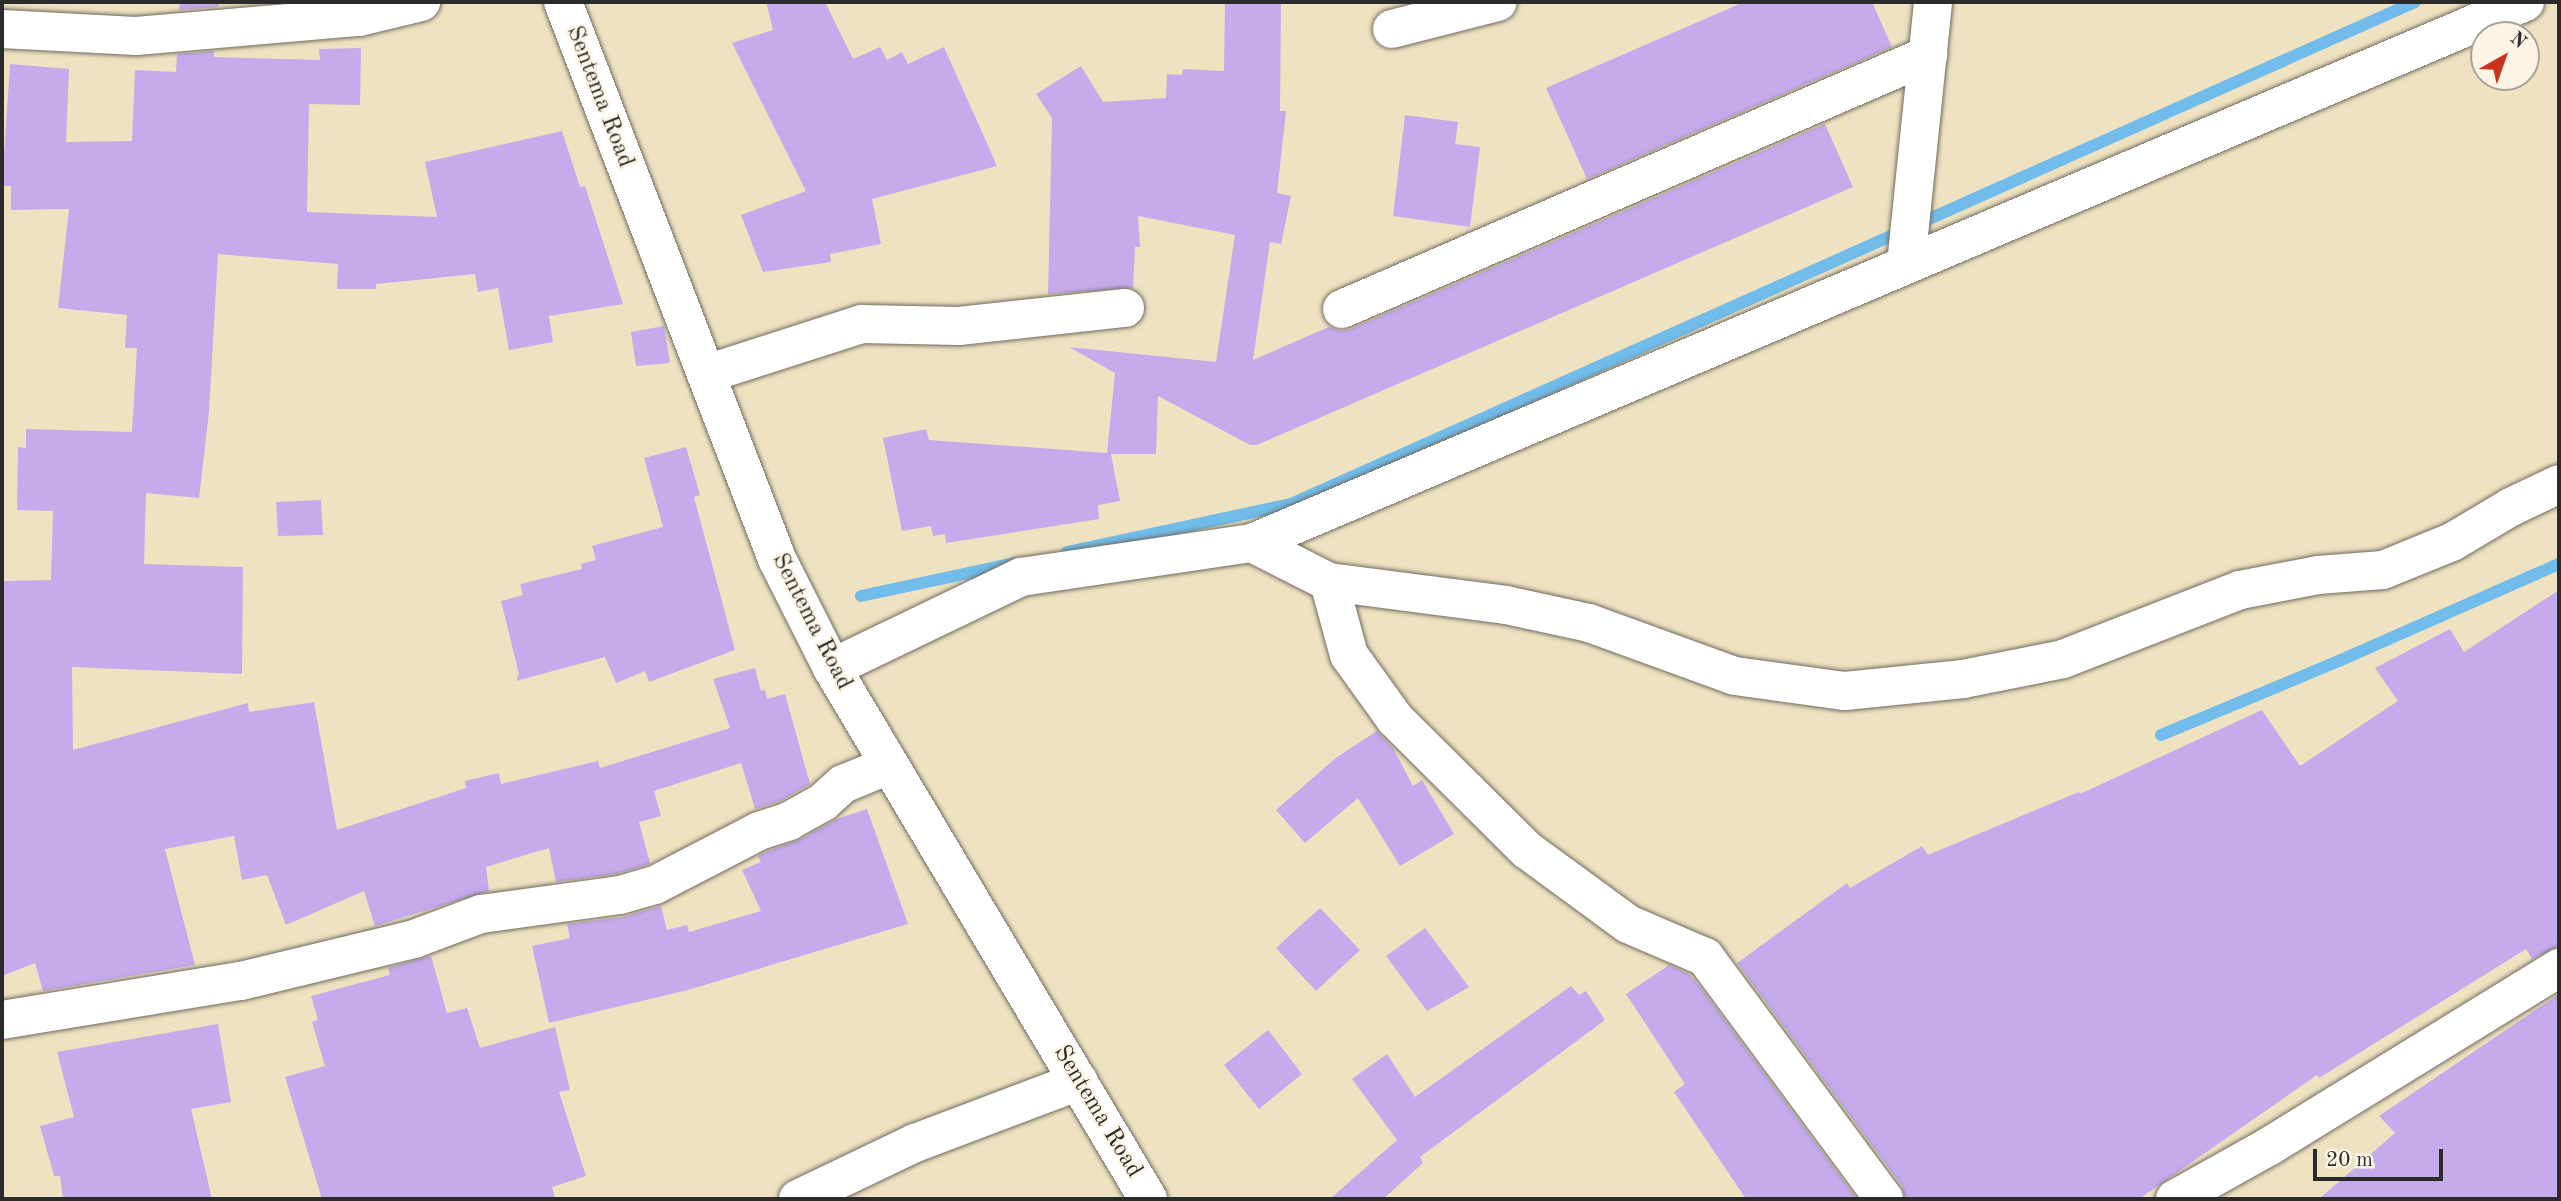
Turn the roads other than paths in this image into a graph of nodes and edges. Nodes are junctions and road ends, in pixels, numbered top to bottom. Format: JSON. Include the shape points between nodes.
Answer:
{"nodes":[{"id":1,"x":421,"y":2,"type":"edge"},
{"id":2,"x":563,"y":2,"type":"edge"},
{"id":3,"x":1498,"y":2,"type":"edge"},
{"id":4,"x":1933,"y":2,"type":"edge"},
{"id":5,"x":2525,"y":2,"type":"edge"},
{"id":6,"x":2,"y":29,"type":"edge"},
{"id":7,"x":1392,"y":29,"type":"dead end"},
{"id":8,"x":1928,"y":55,"type":"junction"},
{"id":9,"x":1907,"y":250,"type":"junction"},
{"id":10,"x":1125,"y":308,"type":"dead end"},
{"id":11,"x":1342,"y":309,"type":"dead end"},
{"id":12,"x":706,"y":374,"type":"junction"},
{"id":13,"x":2559,"y":484,"type":"edge"},
{"id":14,"x":1252,"y":543,"type":"junction"},
{"id":15,"x":1329,"y":582,"type":"junction"},
{"id":16,"x":832,"y":668,"type":"junction"},
{"id":17,"x":889,"y":765,"type":"junction"},
{"id":18,"x":2559,"y":968,"type":"edge"},
{"id":19,"x":2,"y":1020,"type":"edge"},
{"id":20,"x":1079,"y":1081,"type":"junction"},
{"id":21,"x":798,"y":1199,"type":"edge"},
{"id":22,"x":1148,"y":1199,"type":"edge"},
{"id":23,"x":1884,"y":1199,"type":"edge"},
{"id":24,"x":2175,"y":1199,"type":"edge"}],
"edges":[{"from":1,"to":6,"type":"street","via":[[359,17],[136,36]]},
{"from":2,"to":12,"type":"street","name":"Sentema Road"},
{"from":3,"to":7,"type":"street"},
{"from":4,"to":8,"type":"street"},
{"from":5,"to":9,"type":"street"},
{"from":8,"to":9,"type":"street"},
{"from":8,"to":11,"type":"street"},
{"from":9,"to":14,"type":"street"},
{"from":10,"to":12,"type":"street","via":[[959,326],[862,324]]},
{"from":12,"to":16,"type":"street","name":"Sentema Road","via":[[776,559]]},
{"from":13,"to":15,"type":"street","via":[[2452,542],[2383,570],[2318,575],[2240,590],[2063,659],[1963,679],[1844,691],[1735,676],[1589,623],[1517,607]]},
{"from":14,"to":15,"type":"street"},
{"from":14,"to":16,"type":"street","via":[[1021,576]]},
{"from":15,"to":23,"type":"street","via":[[1349,655],[1395,719],[1527,849],[1628,924],[1705,957]]},
{"from":16,"to":17,"type":"street","name":"Sentema Road"},
{"from":17,"to":19,"type":"street","via":[[843,784],[823,802],[789,821],[759,831],[655,885],[620,895],[481,914],[414,939],[241,981]]},
{"from":17,"to":20,"type":"street","name":"Sentema Road"},
{"from":18,"to":24,"type":"street"},
{"from":20,"to":21,"type":"street","via":[[915,1143]]},
{"from":20,"to":22,"type":"street","name":"Sentema Road"}]}
